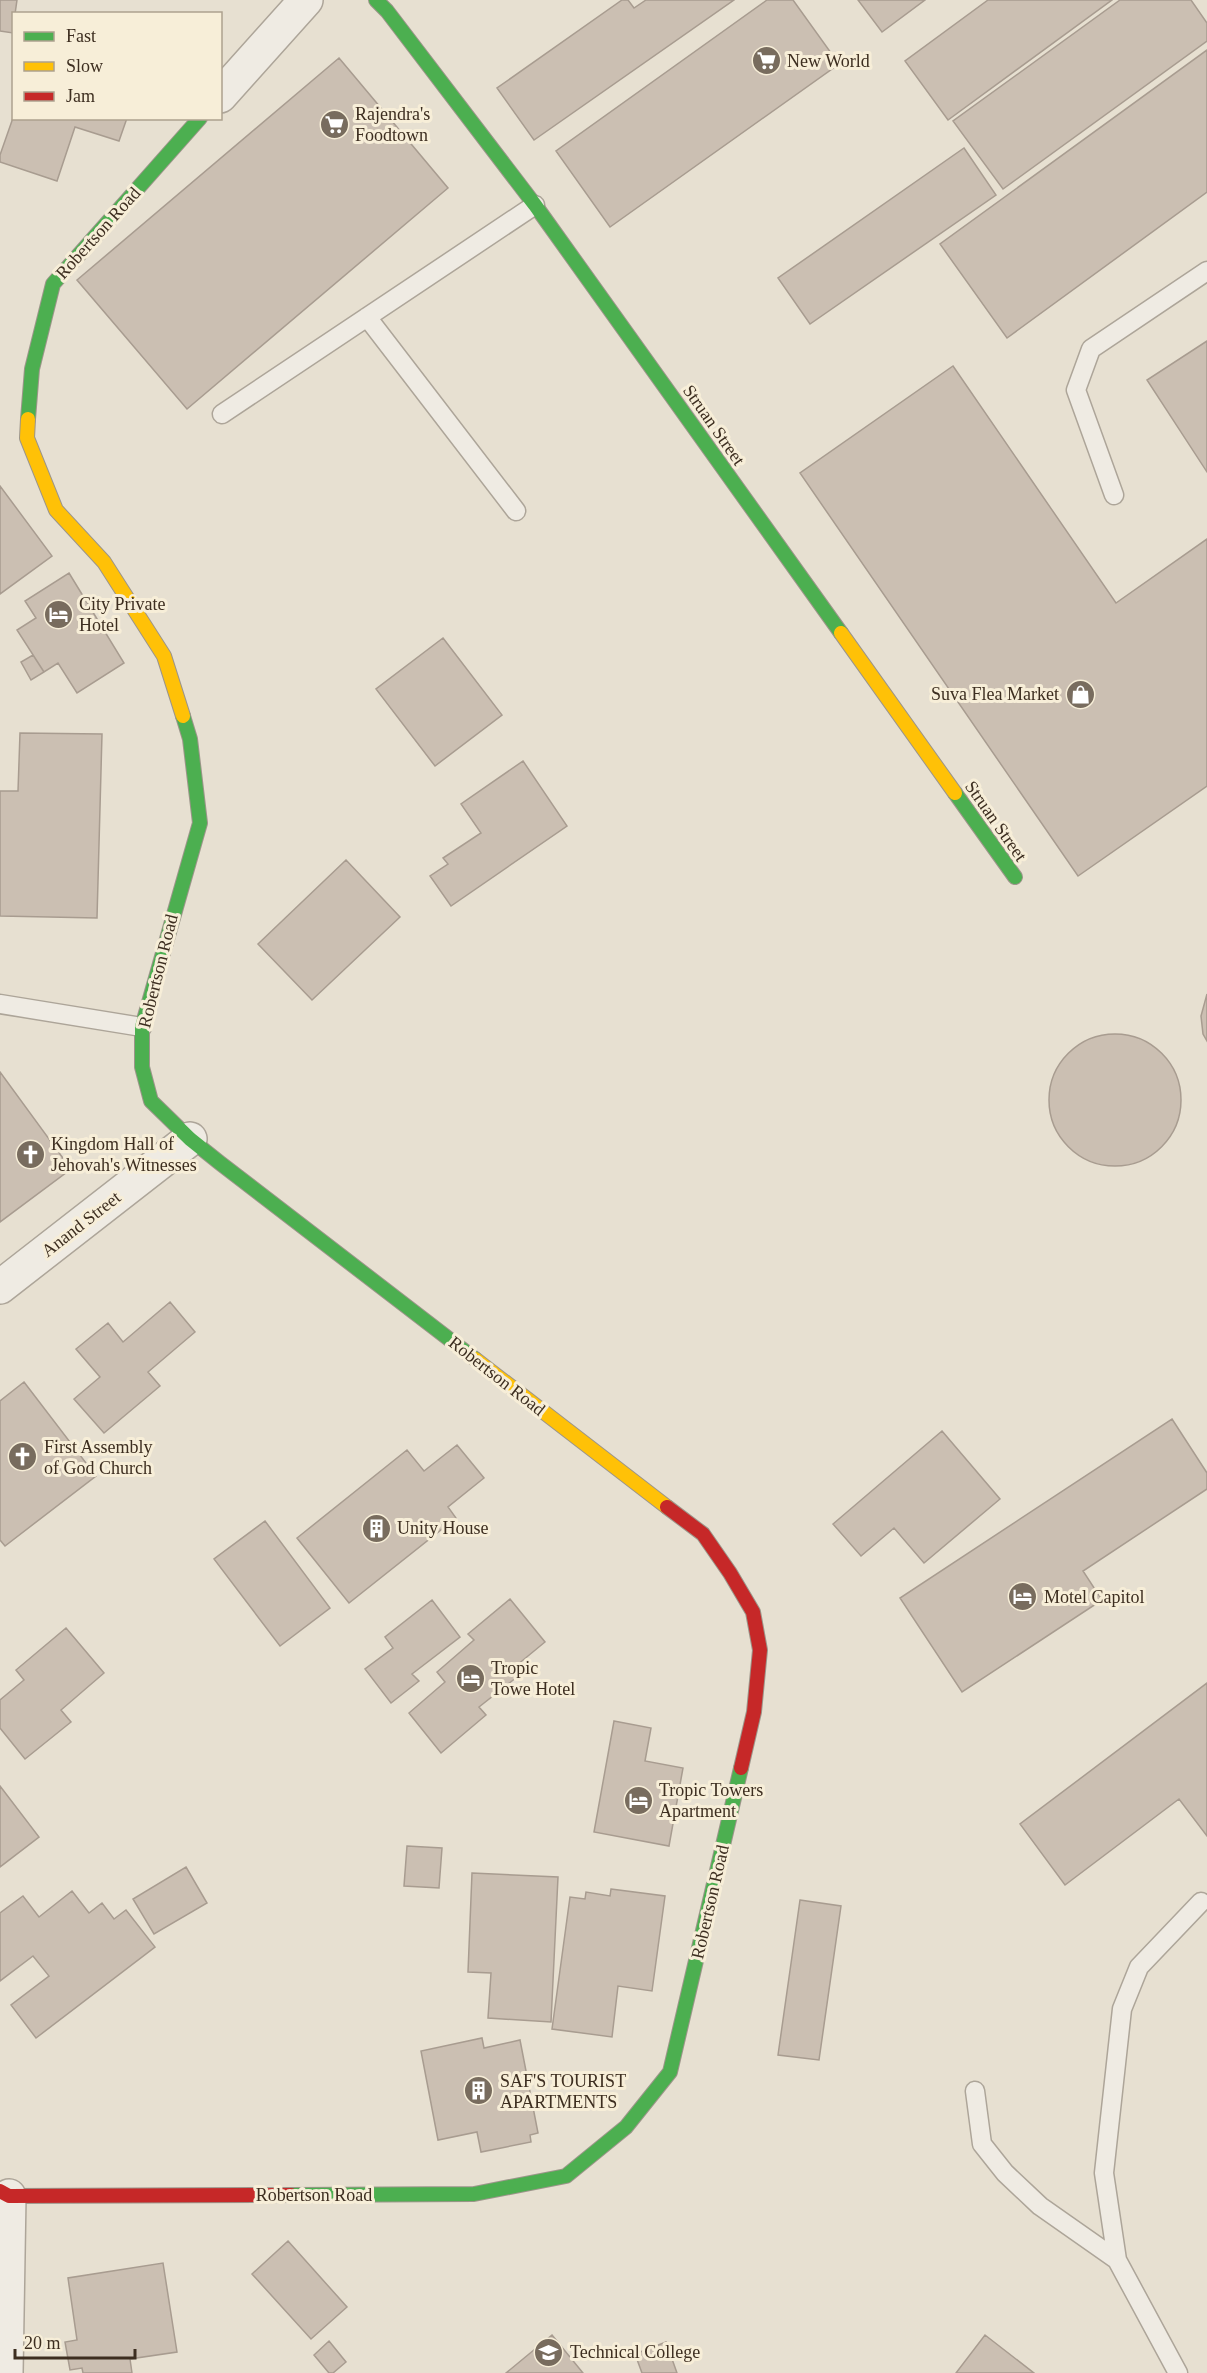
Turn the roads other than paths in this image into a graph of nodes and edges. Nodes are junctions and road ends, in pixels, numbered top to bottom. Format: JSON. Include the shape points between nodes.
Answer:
{"nodes":[{"id":1,"x":306,"y":0,"type":"edge"},
{"id":2,"x":376,"y":0,"type":"edge"},
{"id":3,"x":222,"y":94,"type":"edge"},
{"id":4,"x":198,"y":120,"type":"edge"},
{"id":5,"x":535,"y":205,"type":"junction"},
{"id":6,"x":1207,"y":271,"type":"edge"},
{"id":7,"x":367,"y":317,"type":"junction"},
{"id":8,"x":222,"y":414,"type":"dead end"},
{"id":9,"x":1114,"y":495,"type":"dead end"},
{"id":10,"x":516,"y":511,"type":"dead end"},
{"id":11,"x":1014,"y":877,"type":"dead end"},
{"id":12,"x":0,"y":1004,"type":"edge"},
{"id":13,"x":142,"y":1027,"type":"junction"},
{"id":14,"x":190,"y":1139,"type":"junction"},
{"id":15,"x":0,"y":1287,"type":"edge"},
{"id":16,"x":1201,"y":1902,"type":"dead end"},
{"id":17,"x":975,"y":2091,"type":"dead end"},
{"id":18,"x":5,"y":2194,"type":"edge"},
{"id":19,"x":1117,"y":2260,"type":"junction"},
{"id":20,"x":6,"y":2373,"type":"edge"},
{"id":21,"x":1178,"y":2373,"type":"edge"}],
"edges":[{"from":1,"to":3,"type":"street"},
{"from":2,"to":5,"type":"street","name":"Struan Street"},
{"from":4,"to":13,"type":"street","name":"Robertson Road","via":[[53,284],[32,369],[27,438],[56,510],[104,562],[164,656],[190,739],[200,823]]},
{"from":5,"to":7,"type":"lane"},
{"from":5,"to":11,"type":"street","name":"Struan Street"},
{"from":6,"to":9,"type":"lane","via":[[1091,349],[1076,390]]},
{"from":7,"to":8,"type":"lane"},
{"from":7,"to":10,"type":"lane"},
{"from":12,"to":13,"type":"lane"},
{"from":13,"to":14,"type":"street","name":"Robertson Road","via":[[142,1067],[152,1101]]},
{"from":14,"to":15,"type":"street","name":"Anand Street"},
{"from":14,"to":18,"type":"street","name":"Robertson Road","via":[[703,1534],[753,1612],[760,1650],[754,1712],[670,2072],[626,2127],[566,2176],[474,2194]]},
{"from":16,"to":19,"type":"lane","via":[[1138,1967],[1122,2009],[1104,2173]]},
{"from":17,"to":19,"type":"lane","via":[[982,2144],[1005,2173],[1040,2206]]},
{"from":18,"to":20,"type":"street"},
{"from":19,"to":21,"type":"lane"}]}
